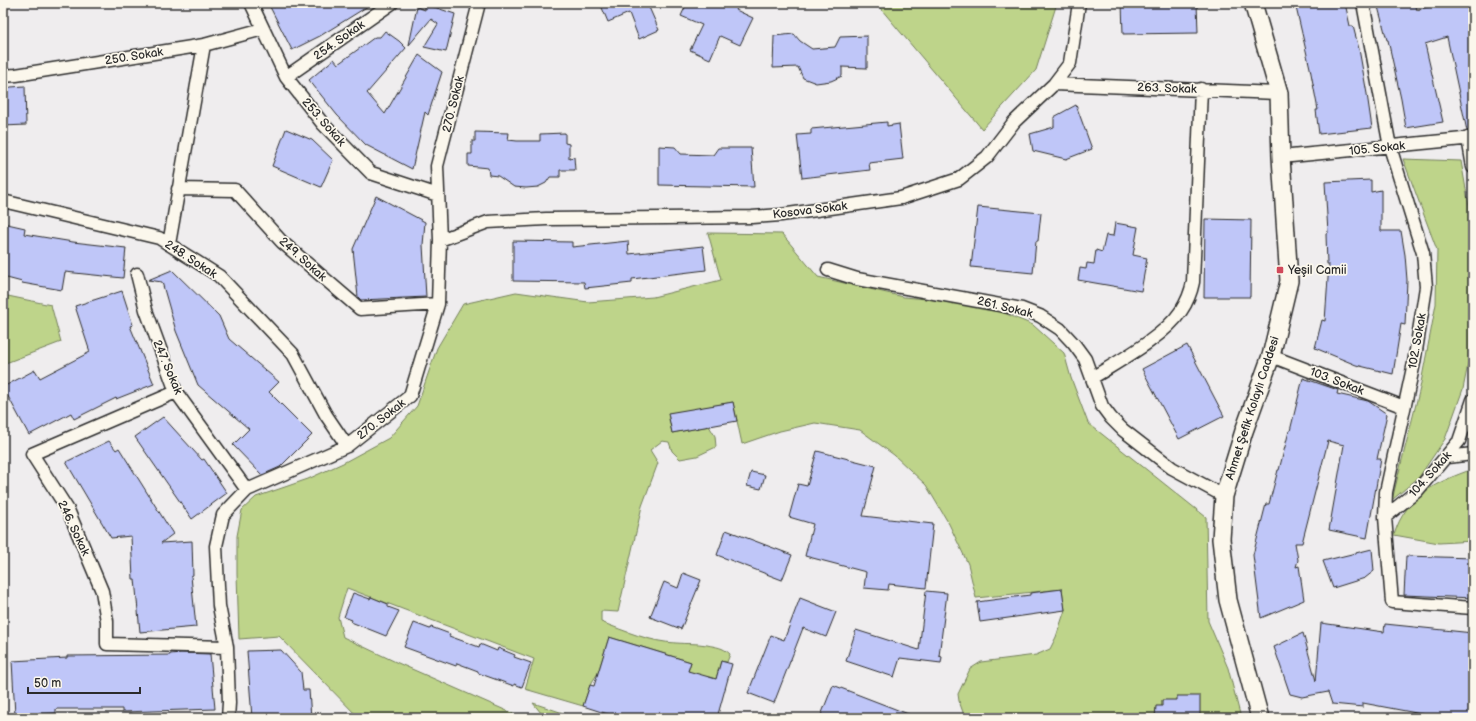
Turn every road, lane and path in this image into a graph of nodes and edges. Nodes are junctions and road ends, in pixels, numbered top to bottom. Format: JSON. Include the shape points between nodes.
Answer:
{"nodes":[{"id":1,"x":251,"y":3,"type":"edge"},
{"id":2,"x":392,"y":3,"type":"edge"},
{"id":3,"x":479,"y":3,"type":"edge"},
{"id":4,"x":1079,"y":3,"type":"edge"},
{"id":5,"x":1253,"y":3,"type":"edge"},
{"id":6,"x":1363,"y":3,"type":"edge"},
{"id":7,"x":263,"y":29,"type":"junction"},
{"id":8,"x":204,"y":45,"type":"junction"},
{"id":9,"x":3,"y":76,"type":"edge"},
{"id":10,"x":286,"y":77,"type":"junction"},
{"id":11,"x":1054,"y":84,"type":"junction"},
{"id":12,"x":1202,"y":89,"type":"junction"},
{"id":13,"x":1279,"y":92,"type":"junction"},
{"id":14,"x":1470,"y":138,"type":"edge"},
{"id":15,"x":1390,"y":146,"type":"junction"},
{"id":16,"x":1281,"y":157,"type":"junction"},
{"id":17,"x":1473,"y":167,"type":"edge"},
{"id":18,"x":178,"y":189,"type":"junction"},
{"id":19,"x":438,"y":195,"type":"junction"},
{"id":20,"x":3,"y":202,"type":"edge"},
{"id":21,"x":440,"y":240,"type":"junction"},
{"id":22,"x":169,"y":244,"type":"junction"},
{"id":23,"x":828,"y":270,"type":"dead end"},
{"id":24,"x":137,"y":274,"type":"dead end"},
{"id":25,"x":438,"y":304,"type":"junction"},
{"id":26,"x":1271,"y":356,"type":"junction"},
{"id":27,"x":1092,"y":378,"type":"junction"},
{"id":28,"x":176,"y":392,"type":"junction"},
{"id":29,"x":1473,"y":400,"type":"edge"},
{"id":30,"x":1404,"y":407,"type":"junction"},
{"id":31,"x":346,"y":446,"type":"junction"},
{"id":32,"x":1473,"y":454,"type":"edge"},
{"id":33,"x":1447,"y":456,"type":"junction"},
{"id":34,"x":246,"y":490,"type":"junction"},
{"id":35,"x":1224,"y":496,"type":"junction"},
{"id":36,"x":1385,"y":517,"type":"junction"},
{"id":37,"x":1473,"y":608,"type":"edge"},
{"id":38,"x":227,"y":647,"type":"junction"},
{"id":39,"x":228,"y":718,"type":"edge"},
{"id":40,"x":1260,"y":718,"type":"edge"}],
"edges":[{"from":1,"to":7,"type":"street","name":"253. Sokak"},
{"from":2,"to":10,"type":"street","name":"254. Sokak"},
{"from":3,"to":19,"type":"street","name":"270. Sokak","via":[[437,166]]},
{"from":4,"to":11,"type":"street","name":"Kosova Sokak","via":[[1070,63]]},
{"from":5,"to":13,"type":"main road","name":"Ahmet Şefik Kolaylı Caddesi"},
{"from":6,"to":15,"type":"street","name":"102. Sokak"},
{"from":7,"to":8,"type":"street","name":"250. Sokak"},
{"from":7,"to":10,"type":"street","name":"253. Sokak"},
{"from":8,"to":9,"type":"street","name":"250. Sokak"},
{"from":8,"to":18,"type":"street"},
{"from":10,"to":19,"type":"street","name":"253. Sokak","via":[[323,124],[371,173]]},
{"from":11,"to":12,"type":"street","name":"263. Sokak"},
{"from":11,"to":21,"type":"street","name":"Kosova Sokak","via":[[1014,122],[987,157],[959,179],[901,198],[752,217],[488,222]]},
{"from":12,"to":13,"type":"street","name":"263. Sokak"},
{"from":12,"to":27,"type":"street","via":[[1191,292],[1181,311],[1166,328]]},
{"from":13,"to":16,"type":"main road","name":"Ahmet Şefik Kolaylı Caddesi"},
{"from":14,"to":15,"type":"street","name":"105. Sokak"},
{"from":14,"to":17,"type":"street"},
{"from":15,"to":16,"type":"street","name":"105. Sokak"},
{"from":15,"to":30,"type":"street","name":"102. Sokak","via":[[1423,253],[1426,287]]},
{"from":16,"to":26,"type":"main road","name":"Ahmet Şefik Kolaylı Caddesi","via":[[1289,281]]},
{"from":18,"to":22,"type":"street"},
{"from":18,"to":25,"type":"street","name":"249. Sokak","via":[[235,190],[282,242],[360,309]]},
{"from":19,"to":21,"type":"street","name":"270. Sokak"},
{"from":20,"to":22,"type":"street","name":"248. Sokak","via":[[159,238]]},
{"from":21,"to":25,"type":"street","name":"270. Sokak"},
{"from":22,"to":31,"type":"street","name":"248. Sokak","via":[[219,276],[293,354]]},
{"from":23,"to":27,"type":"street","name":"261. Sokak","via":[[857,279],[1022,309],[1040,316],[1060,329],[1074,344],[1085,360]]},
{"from":24,"to":28,"type":"street","name":"247. Sokak","via":[[146,310]]},
{"from":25,"to":31,"type":"street","name":"270. Sokak","via":[[410,396]]},
{"from":26,"to":30,"type":"street","name":"103. Sokak"},
{"from":26,"to":35,"type":"main road","name":"Ahmet Şefik Kolaylı Caddesi"},
{"from":27,"to":35,"type":"street","name":"261. Sokak","via":[[1102,406],[1123,430],[1172,468]]},
{"from":28,"to":34,"type":"street","name":"247. Sokak"},
{"from":28,"to":38,"type":"street","name":"246. Sokak","via":[[32,454],[68,510],[102,591],[107,621],[107,644]]},
{"from":29,"to":33,"type":"street","name":"104. Sokak","via":[[1459,441]]},
{"from":30,"to":36,"type":"street","name":"102. Sokak","via":[[1386,492]]},
{"from":31,"to":34,"type":"street","name":"270. Sokak"},
{"from":32,"to":33,"type":"street"},
{"from":33,"to":36,"type":"street","name":"104. Sokak","via":[[1417,491]]},
{"from":34,"to":38,"type":"street","name":"270. Sokak","via":[[223,515],[216,546],[219,606]]},
{"from":35,"to":40,"type":"main road","name":"Ahmet Şefik Kolaylı Caddesi","via":[[1222,539],[1228,600]]},
{"from":36,"to":37,"type":"street","name":"102. Sokak","via":[[1392,602]]},
{"from":38,"to":39,"type":"street","name":"270. Sokak"}]}
